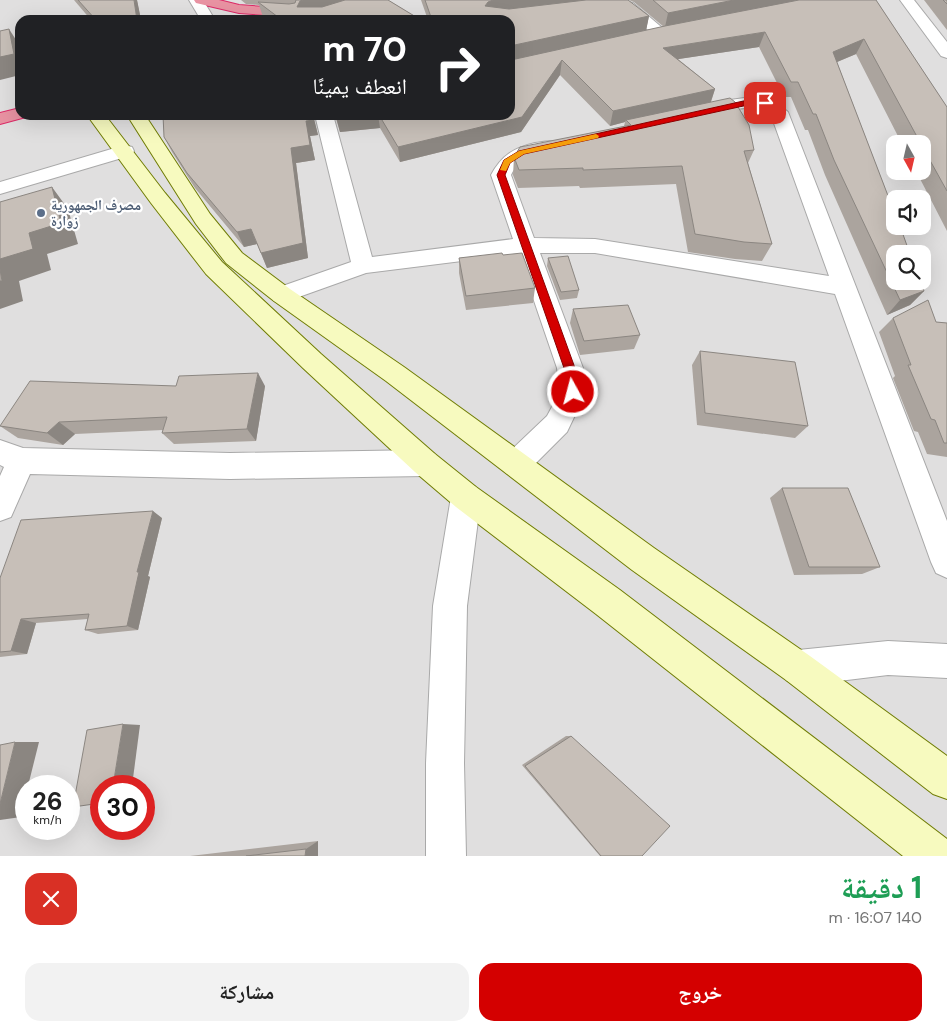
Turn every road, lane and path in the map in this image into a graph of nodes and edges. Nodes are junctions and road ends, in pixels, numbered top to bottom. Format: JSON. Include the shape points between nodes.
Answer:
{"nodes":[{"id":1,"x":196,"y":0,"type":"edge"},
{"id":2,"x":201,"y":0,"type":"edge"},
{"id":3,"x":907,"y":0,"type":"edge"},
{"id":4,"x":604,"y":5,"type":"edge"},
{"id":5,"x":307,"y":8,"type":"edge"},
{"id":6,"x":292,"y":13,"type":"junction"},
{"id":7,"x":205,"y":15,"type":"edge"},
{"id":8,"x":285,"y":15,"type":"edge"},
{"id":9,"x":679,"y":31,"type":"edge"},
{"id":10,"x":661,"y":34,"type":"junction"},
{"id":11,"x":642,"y":39,"type":"edge"},
{"id":12,"x":947,"y":53,"type":"edge"},
{"id":13,"x":15,"y":100,"type":"edge"},
{"id":14,"x":0,"y":104,"type":"edge"},
{"id":15,"x":15,"y":114,"type":"edge"},
{"id":16,"x":682,"y":117,"type":"edge"},
{"id":17,"x":0,"y":118,"type":"edge"},
{"id":18,"x":100,"y":120,"type":"edge"},
{"id":19,"x":139,"y":120,"type":"edge"},
{"id":20,"x":325,"y":120,"type":"edge"},
{"id":21,"x":569,"y":142,"type":"edge"},
{"id":22,"x":125,"y":151,"type":"junction"},
{"id":23,"x":0,"y":188,"type":"edge"},
{"id":24,"x":527,"y":244,"type":"junction"},
{"id":25,"x":363,"y":266,"type":"junction"},
{"id":26,"x":844,"y":287,"type":"junction"},
{"id":27,"x":282,"y":295,"type":"junction"},
{"id":28,"x":11,"y":456,"type":"edge"},
{"id":29,"x":425,"y":463,"type":"junction"},
{"id":30,"x":516,"y":464,"type":"junction"},
{"id":31,"x":466,"y":496,"type":"junction"},
{"id":32,"x":0,"y":507,"type":"edge"},
{"id":33,"x":947,"y":562,"type":"edge"},
{"id":34,"x":947,"y":661,"type":"edge"},
{"id":35,"x":798,"y":668,"type":"junction"},
{"id":36,"x":947,"y":780,"type":"edge"},
{"id":37,"x":446,"y":856,"type":"edge"},
{"id":38,"x":936,"y":856,"type":"edge"}],
"edges":[{"from":1,"to":7,"type":"street"},
{"from":2,"to":6,"type":"highway","via":[[239,9]]},
{"from":3,"to":12,"type":"street"},
{"from":4,"to":10,"type":"street","via":[[628,6]]},
{"from":5,"to":6,"type":"highway"},
{"from":6,"to":8,"type":"highway"},
{"from":9,"to":10,"type":"street"},
{"from":10,"to":11,"type":"street"},
{"from":13,"to":14,"type":"highway"},
{"from":15,"to":17,"type":"highway"},
{"from":16,"to":26,"type":"street","via":[[748,103],[765,103],[779,112]]},
{"from":18,"to":22,"type":"street"},
{"from":19,"to":27,"type":"street","via":[[203,219],[234,258]]},
{"from":20,"to":25,"type":"street"},
{"from":21,"to":24,"type":"street","via":[[522,152],[507,162],[501,175]]},
{"from":22,"to":23,"type":"street"},
{"from":22,"to":29,"type":"street","via":[[214,268]]},
{"from":24,"to":25,"type":"street"},
{"from":24,"to":26,"type":"street","via":[[595,246]]},
{"from":24,"to":30,"type":"street","via":[[570,368],[573,392],[557,424]]},
{"from":25,"to":27,"type":"street"},
{"from":26,"to":33,"type":"street"},
{"from":27,"to":30,"type":"street"},
{"from":28,"to":29,"type":"street","via":[[230,466]]},
{"from":28,"to":32,"type":"street"},
{"from":29,"to":31,"type":"street"},
{"from":30,"to":35,"type":"street","via":[[643,559]]},
{"from":31,"to":37,"type":"street","via":[[450,606]]},
{"from":31,"to":38,"type":"street"},
{"from":34,"to":35,"type":"street","via":[[888,658]]},
{"from":35,"to":36,"type":"street"}]}
